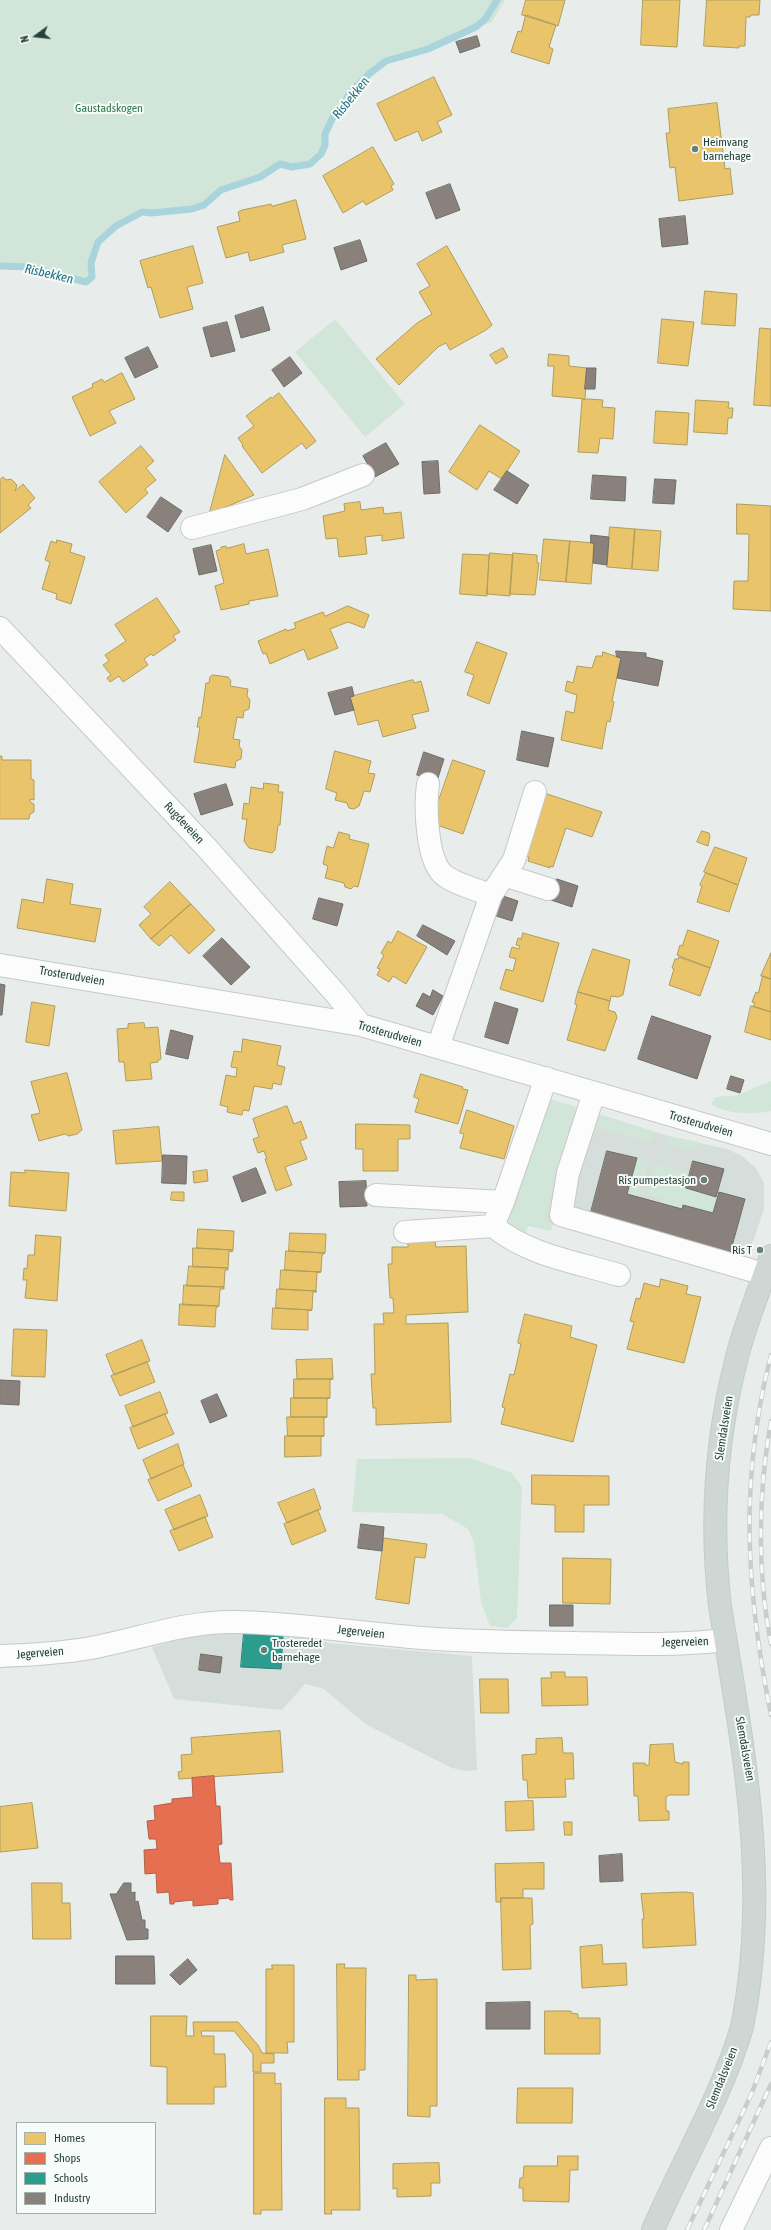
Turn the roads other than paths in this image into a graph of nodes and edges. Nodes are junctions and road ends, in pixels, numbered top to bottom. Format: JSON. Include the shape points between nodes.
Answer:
{"nodes":[{"id":1,"x":363,"y":475,"type":"dead end"},
{"id":2,"x":192,"y":528,"type":"dead end"},
{"id":3,"x":0,"y":628,"type":"edge"},
{"id":4,"x":428,"y":784,"type":"dead end"},
{"id":5,"x":535,"y":792,"type":"dead end"},
{"id":6,"x":504,"y":876,"type":"junction"},
{"id":7,"x":548,"y":889,"type":"dead end"},
{"id":8,"x":491,"y":895,"type":"junction"},
{"id":9,"x":0,"y":965,"type":"edge"},
{"id":10,"x":361,"y":1025,"type":"junction"},
{"id":11,"x":438,"y":1047,"type":"junction"},
{"id":12,"x":546,"y":1078,"type":"junction"},
{"id":13,"x":594,"y":1093,"type":"junction"},
{"id":14,"x":771,"y":1144,"type":"edge"},
{"id":15,"x":376,"y":1195,"type":"dead end"},
{"id":16,"x":503,"y":1202,"type":"junction"},
{"id":17,"x":493,"y":1226,"type":"junction"},
{"id":18,"x":405,"y":1232,"type":"dead end"},
{"id":19,"x":768,"y":1265,"type":"edge"},
{"id":20,"x":619,"y":1275,"type":"dead end"},
{"id":21,"x":725,"y":1640,"type":"junction"},
{"id":22,"x":0,"y":1656,"type":"edge"},
{"id":23,"x":771,"y":2148,"type":"edge"},
{"id":24,"x":653,"y":2230,"type":"edge"},
{"id":25,"x":730,"y":2230,"type":"edge"}],
"edges":[{"from":1,"to":2,"type":"street","via":[[302,499]]},
{"from":3,"to":10,"type":"street","name":"Rugdeveien","via":[[206,847]]},
{"from":4,"to":8,"type":"street","via":[[428,827],[438,868],[451,880]]},
{"from":5,"to":6,"type":"street","via":[[514,860]]},
{"from":6,"to":7,"type":"street"},
{"from":6,"to":8,"type":"street"},
{"from":8,"to":11,"type":"street"},
{"from":9,"to":10,"type":"street","name":"Trosterudveien"},
{"from":10,"to":11,"type":"street","name":"Trosterudveien"},
{"from":11,"to":12,"type":"street","name":"Trosterudveien"},
{"from":12,"to":13,"type":"street","name":"Trosterudveien"},
{"from":12,"to":16,"type":"street"},
{"from":13,"to":14,"type":"street","name":"Trosterudveien"},
{"from":13,"to":19,"type":"street","via":[[568,1172],[561,1215]]},
{"from":15,"to":16,"type":"street"},
{"from":16,"to":17,"type":"street"},
{"from":17,"to":18,"type":"street"},
{"from":17,"to":20,"type":"street","via":[[527,1248]]},
{"from":19,"to":21,"type":"main road","name":"Slemdalsveien","via":[[745,1332],[731,1386],[716,1484],[716,1576]]},
{"from":21,"to":22,"type":"street","name":"Jegerveien","via":[[619,1644],[508,1642],[412,1638],[234,1622],[166,1629],[92,1648]]},
{"from":21,"to":24,"type":"main road","name":"Slemdalsveien","via":[[759,1831],[762,1887],[759,1944],[747,2010],[729,2064]]},
{"from":23,"to":25,"type":"street"}]}
